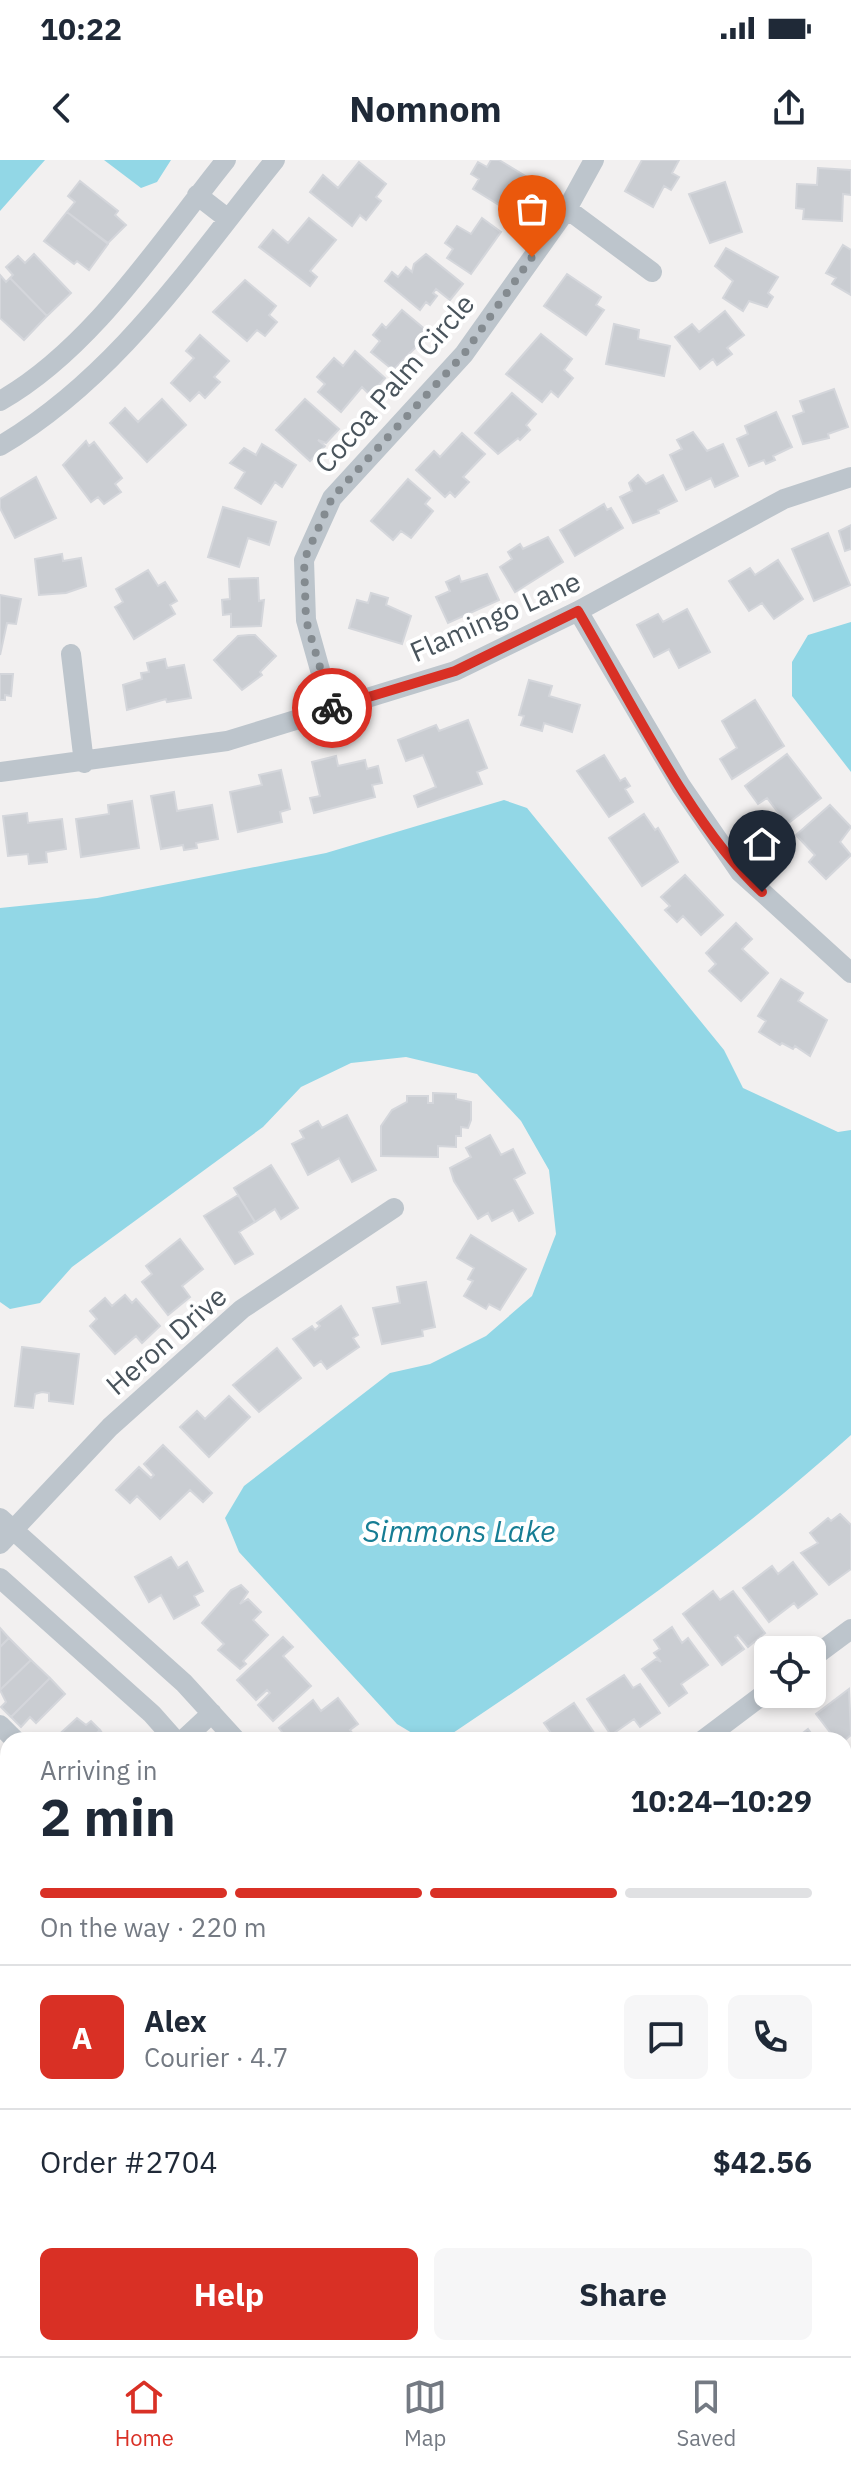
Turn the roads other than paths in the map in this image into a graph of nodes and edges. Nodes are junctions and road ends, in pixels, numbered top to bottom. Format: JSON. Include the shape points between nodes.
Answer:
{"nodes":[{"id":1,"x":226,"y":160,"type":"edge"},
{"id":2,"x":275,"y":160,"type":"edge"},
{"id":3,"x":594,"y":160,"type":"edge"},
{"id":4,"x":197,"y":195,"type":"junction"},
{"id":5,"x":567,"y":209,"type":"junction"},
{"id":6,"x":228,"y":219,"type":"junction"},
{"id":7,"x":652,"y":272,"type":"dead end"},
{"id":8,"x":0,"y":401,"type":"edge"},
{"id":9,"x":0,"y":446,"type":"edge"},
{"id":10,"x":851,"y":477,"type":"edge"},
{"id":11,"x":578,"y":611,"type":"junction"},
{"id":12,"x":71,"y":654,"type":"dead end"},
{"id":13,"x":331,"y":709,"type":"junction"},
{"id":14,"x":84,"y":763,"type":"junction"},
{"id":15,"x":0,"y":772,"type":"edge"},
{"id":16,"x":851,"y":973,"type":"edge"},
{"id":17,"x":394,"y":1208,"type":"dead end"},
{"id":18,"x":4,"y":1530,"type":"edge"},
{"id":19,"x":0,"y":1578,"type":"edge"},
{"id":20,"x":851,"y":1629,"type":"edge"},
{"id":21,"x":826,"y":1648,"type":"edge"},
{"id":22,"x":754,"y":1702,"type":"edge"},
{"id":23,"x":212,"y":1713,"type":"junction"},
{"id":24,"x":168,"y":1732,"type":"edge"},
{"id":25,"x":192,"y":1732,"type":"edge"},
{"id":26,"x":229,"y":1732,"type":"edge"},
{"id":27,"x":714,"y":1732,"type":"edge"}],
"edges":[{"from":1,"to":4,"type":"street"},
{"from":2,"to":6,"type":"street"},
{"from":3,"to":5,"type":"street","name":"Cocoa Palm Circle"},
{"from":4,"to":6,"type":"street"},
{"from":4,"to":8,"type":"street","via":[[97,320],[53,364]]},
{"from":5,"to":7,"type":"street"},
{"from":5,"to":13,"type":"street","name":"Cocoa Palm Circle","via":[[464,354],[332,498],[304,560],[306,620]]},
{"from":6,"to":9,"type":"street","via":[[116,357],[62,407]]},
{"from":10,"to":11,"type":"street","name":"Flamingo Lane","via":[[784,499]]},
{"from":11,"to":13,"type":"street","name":"Flamingo Lane","via":[[455,671]]},
{"from":11,"to":16,"type":"street","via":[[681,786],[740,872]]},
{"from":12,"to":14,"type":"street"},
{"from":13,"to":14,"type":"street","name":"Flamingo Lane","via":[[227,741]]},
{"from":14,"to":15,"type":"street","name":"Flamingo Lane"},
{"from":17,"to":18,"type":"street","name":"Heron Drive","via":[[242,1309]]},
{"from":18,"to":23,"type":"street","via":[[184,1683]]},
{"from":19,"to":24,"type":"street"},
{"from":20,"to":21,"type":"street"},
{"from":22,"to":27,"type":"street"},
{"from":23,"to":25,"type":"street"},
{"from":23,"to":26,"type":"street"}]}
